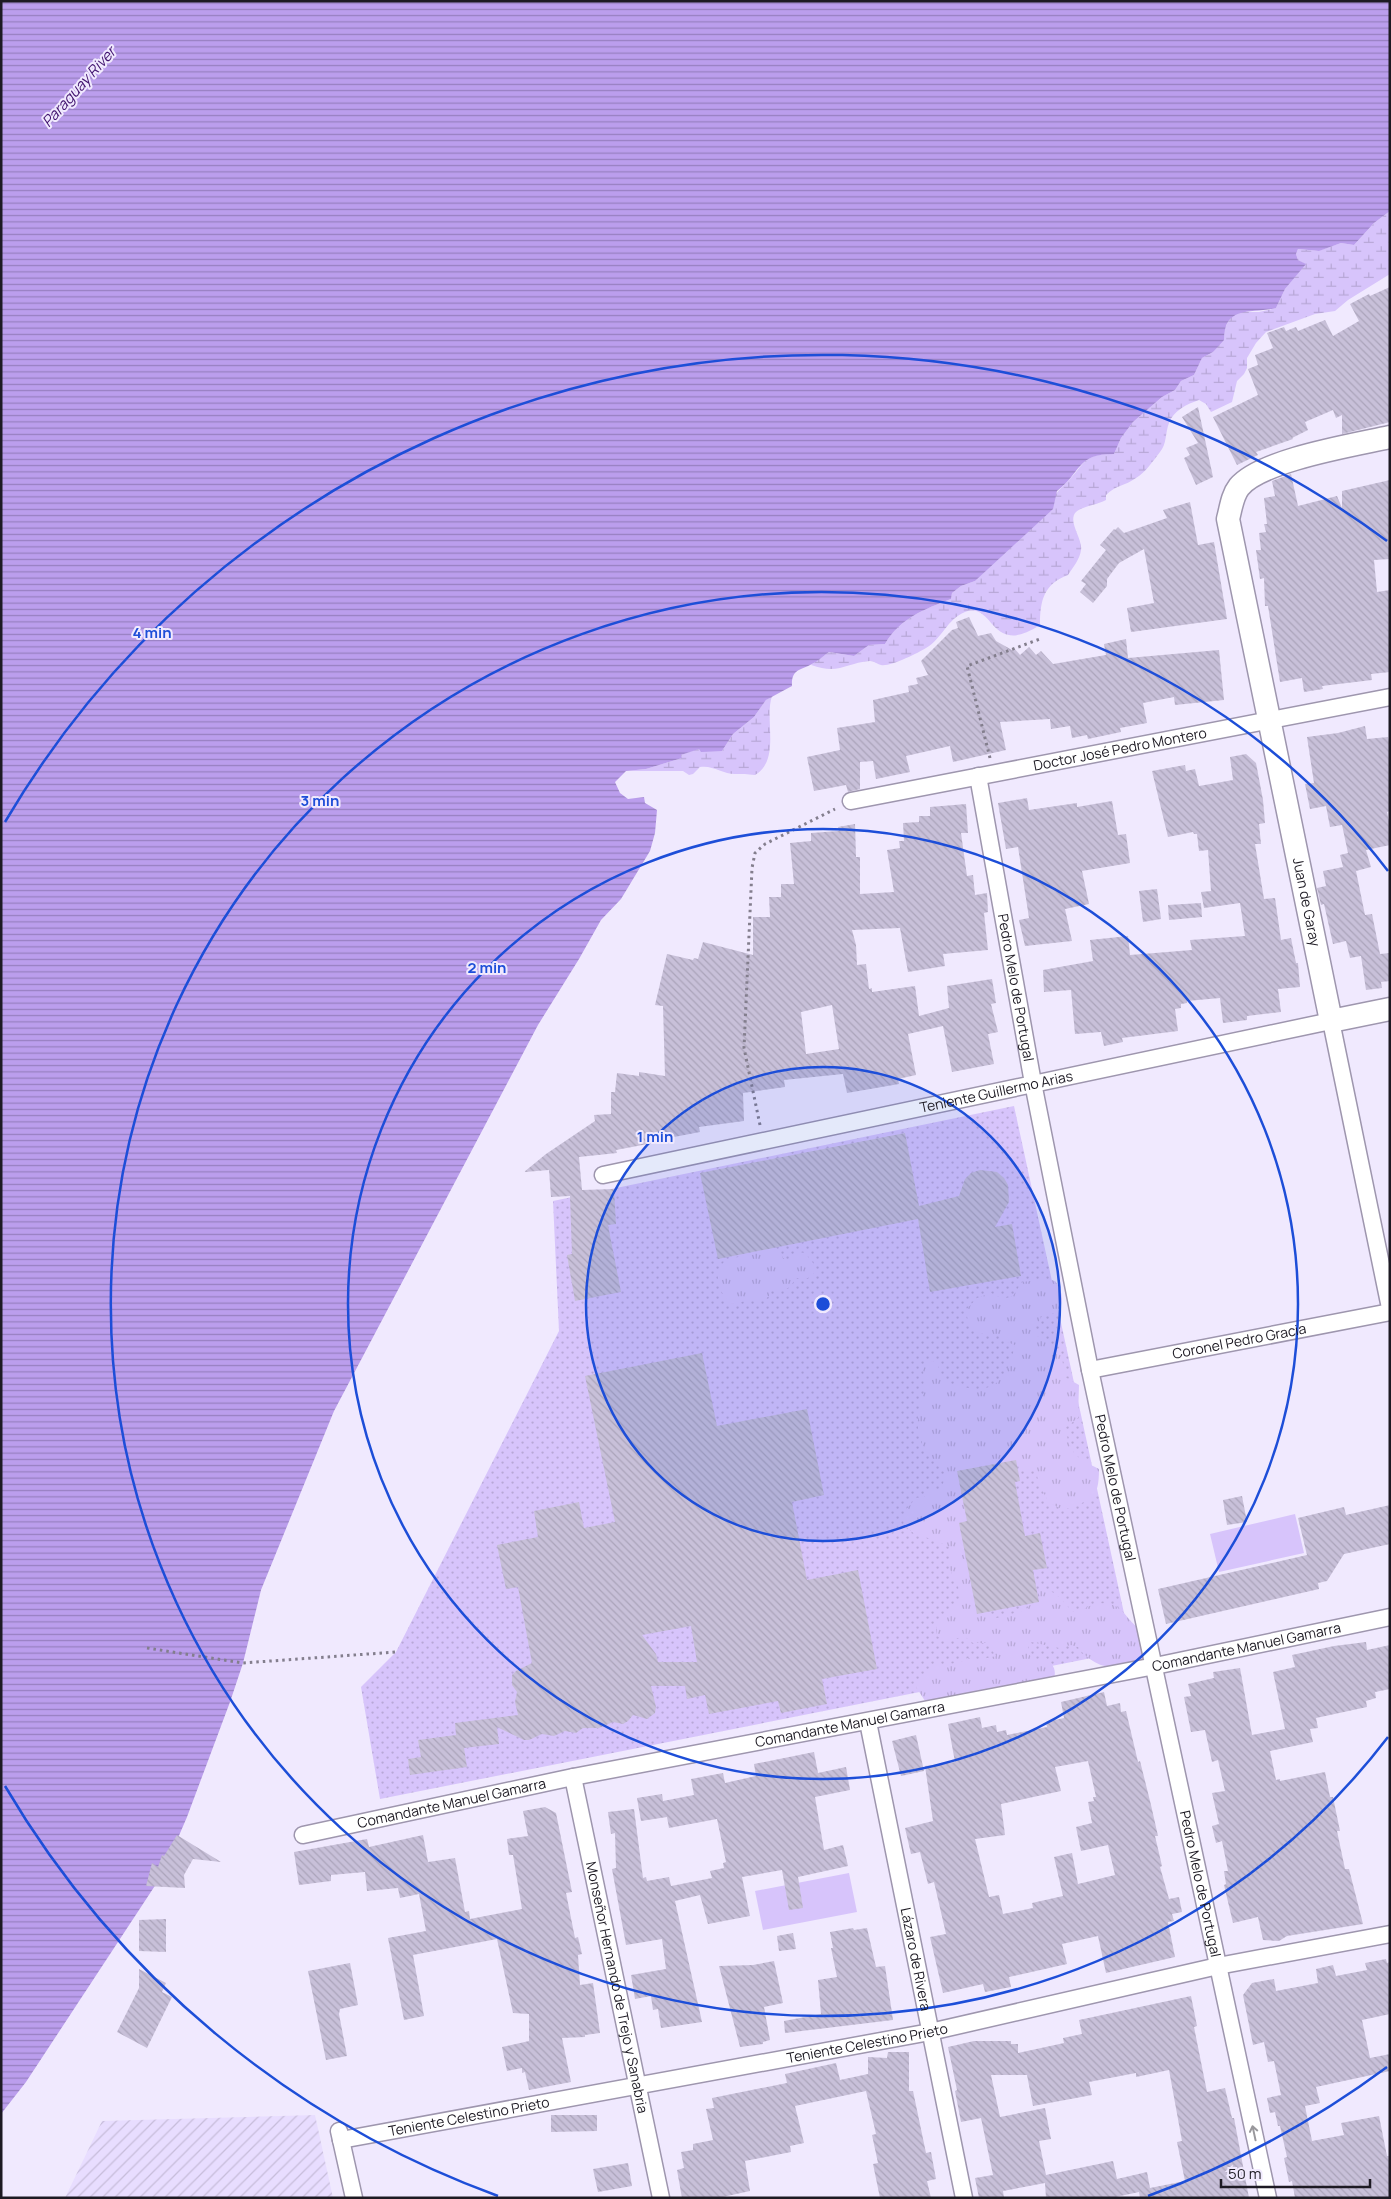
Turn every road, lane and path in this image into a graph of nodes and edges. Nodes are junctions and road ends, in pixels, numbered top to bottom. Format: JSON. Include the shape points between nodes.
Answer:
{"nodes":[{"id":1,"x":1390,"y":437,"type":"edge"},
{"id":2,"x":1040,"y":639,"type":"dead end"},
{"id":3,"x":1390,"y":696,"type":"edge"},
{"id":4,"x":1269,"y":721,"type":"junction"},
{"id":5,"x":986,"y":774,"type":"junction"},
{"id":6,"x":851,"y":801,"type":"joint"},
{"id":7,"x":1390,"y":1010,"type":"edge"},
{"id":8,"x":1331,"y":1022,"type":"junction"},
{"id":9,"x":1033,"y":1083,"type":"junction"},
{"id":10,"x":763,"y":1141,"type":"junction"},
{"id":11,"x":603,"y":1175,"type":"dead end"},
{"id":12,"x":1390,"y":1308,"type":"edge"},
{"id":13,"x":1390,"y":1312,"type":"edge"},
{"id":14,"x":1090,"y":1370,"type":"junction"},
{"id":15,"x":1390,"y":1617,"type":"edge"},
{"id":16,"x":147,"y":1648,"type":"dead end"},
{"id":17,"x":396,"y":1652,"type":"dead end"},
{"id":18,"x":1154,"y":1666,"type":"junction"},
{"id":19,"x":868,"y":1722,"type":"junction"},
{"id":20,"x":573,"y":1777,"type":"junction"},
{"id":21,"x":306,"y":1834,"type":"dead end"},
{"id":22,"x":1390,"y":1934,"type":"edge"},
{"id":23,"x":1218,"y":1966,"type":"junction"},
{"id":24,"x":930,"y":2032,"type":"junction"},
{"id":25,"x":637,"y":2087,"type":"junction"},
{"id":26,"x":354,"y":2198,"type":"edge"},
{"id":27,"x":661,"y":2198,"type":"edge"},
{"id":28,"x":964,"y":2198,"type":"edge"},
{"id":29,"x":1268,"y":2198,"type":"edge"}],
"edges":[{"from":1,"to":4,"type":"street","name":"Juan de Garay","via":[[1291,459],[1249,478],[1233,497],[1228,519]]},
{"from":2,"to":5,"type":"path","via":[[967,666]]},
{"from":3,"to":4,"type":"street","name":"Doctor José Pedro Montero"},
{"from":4,"to":5,"type":"street","name":"Doctor José Pedro Montero"},
{"from":4,"to":8,"type":"street","name":"Juan de Garay"},
{"from":5,"to":6,"type":"street","name":"Doctor José Pedro Montero"},
{"from":5,"to":9,"type":"street","name":"Pedro Melo de Portugal"},
{"from":6,"to":10,"type":"path","via":[[765,844],[755,853],[744,1048]]},
{"from":7,"to":8,"type":"street","name":"Teniente Guillermo Arias"},
{"from":8,"to":9,"type":"street","name":"Teniente Guillermo Arias"},
{"from":8,"to":12,"type":"street","name":"Juan de Garay"},
{"from":9,"to":10,"type":"street","name":"Teniente Guillermo Arias"},
{"from":9,"to":14,"type":"street","name":"Pedro Melo de Portugal"},
{"from":10,"to":11,"type":"street","name":"Teniente Guillermo Arias"},
{"from":13,"to":14,"type":"street","name":"Coronel Pedro Gracia"},
{"from":14,"to":18,"type":"street","name":"Pedro Melo de Portugal"},
{"from":15,"to":18,"type":"street","name":"Comandante Manuel Gamarra"},
{"from":16,"to":17,"type":"path","via":[[242,1663]]},
{"from":18,"to":19,"type":"street","name":"Comandante Manuel Gamarra"},
{"from":18,"to":23,"type":"street","name":"Pedro Melo de Portugal"},
{"from":19,"to":20,"type":"street","name":"Comandante Manuel Gamarra"},
{"from":19,"to":24,"type":"street","name":"Lázaro de Rivera"},
{"from":20,"to":21,"type":"street","name":"Comandante Manuel Gamarra"},
{"from":20,"to":25,"type":"street","name":"Monseñor Hernando de Trejo y Sanabria"},
{"from":22,"to":23,"type":"street","name":"Teniente Celestino Prieto"},
{"from":23,"to":24,"type":"street","name":"Teniente Celestino Prieto"},
{"from":29,"to":23,"type":"street","name":"Pedro Melo de Portugal","one_way":true},
{"from":24,"to":25,"type":"street","name":"Teniente Celestino Prieto"},
{"from":24,"to":28,"type":"street","name":"Lázaro de Rivera"},
{"from":25,"to":26,"type":"street","name":"Teniente Celestino Prieto","via":[[340,2135]]},
{"from":25,"to":27,"type":"street","name":"Monseñor Hernando de Trejo y Sanabria"}]}
